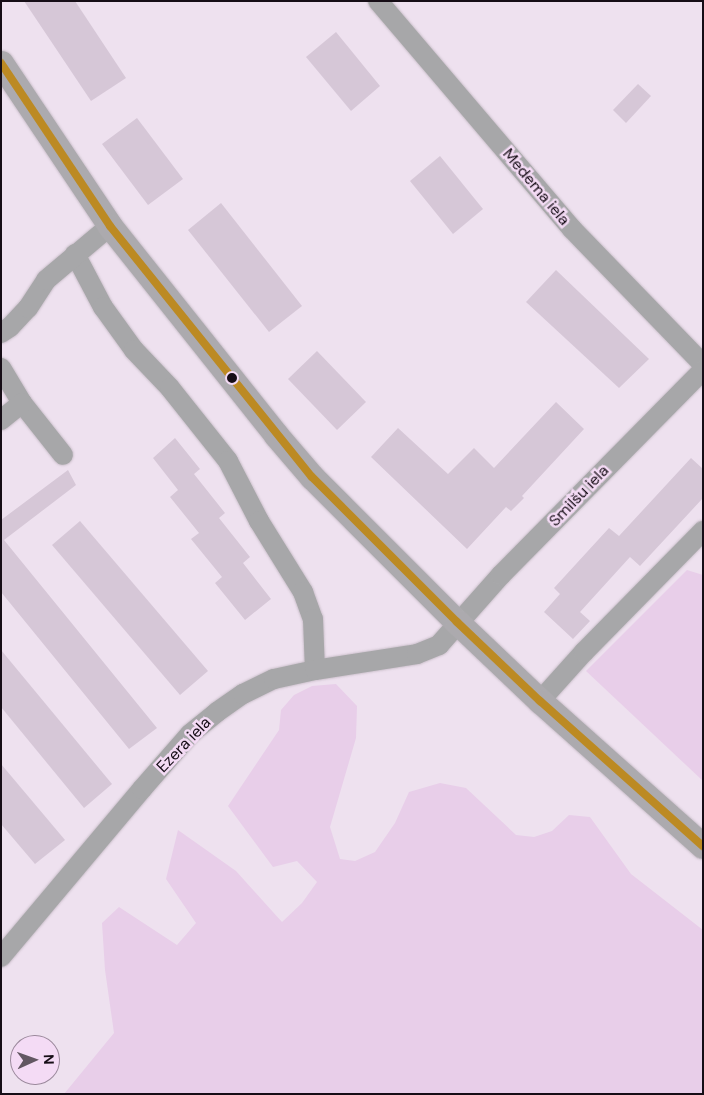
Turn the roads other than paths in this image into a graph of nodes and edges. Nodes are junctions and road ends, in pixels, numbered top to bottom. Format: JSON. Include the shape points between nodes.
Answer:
{"nodes":[{"id":1,"x":378,"y":1,"type":"edge"},
{"id":2,"x":1,"y":63,"type":"edge"},
{"id":3,"x":8,"y":85,"type":"edge"},
{"id":4,"x":110,"y":226,"type":"junction"},
{"id":5,"x":75,"y":254,"type":"junction"},
{"id":6,"x":1,"y":333,"type":"edge"},
{"id":7,"x":703,"y":364,"type":"edge"},
{"id":8,"x":1,"y":368,"type":"edge"},
{"id":9,"x":703,"y":370,"type":"edge"},
{"id":10,"x":22,"y":403,"type":"junction"},
{"id":11,"x":1,"y":420,"type":"edge"},
{"id":12,"x":63,"y":455,"type":"dead end"},
{"id":13,"x":703,"y":531,"type":"edge"},
{"id":14,"x":457,"y":622,"type":"junction"},
{"id":15,"x":315,"y":670,"type":"junction"},
{"id":16,"x":540,"y":701,"type":"junction"},
{"id":17,"x":703,"y":846,"type":"edge"},
{"id":18,"x":1,"y":957,"type":"edge"}],
"edges":[{"from":1,"to":7,"type":"street","name":"Medema iela","via":[[572,229]]},
{"from":2,"to":3,"type":"main road"},
{"from":3,"to":4,"type":"main road"},
{"from":4,"to":5,"type":"street"},
{"from":4,"to":14,"type":"main road","via":[[296,458]]},
{"from":5,"to":6,"type":"street","via":[[46,280],[28,308]]},
{"from":5,"to":15,"type":"street","via":[[103,307],[134,350],[170,388],[228,461],[303,592],[313,619]]},
{"from":8,"to":10,"type":"street"},
{"from":9,"to":14,"type":"street","name":"Smilšu iela"},
{"from":10,"to":11,"type":"street"},
{"from":10,"to":12,"type":"street"},
{"from":13,"to":16,"type":"street"},
{"from":14,"to":15,"type":"street","name":"Ezera iela","via":[[439,644],[417,654]]},
{"from":14,"to":16,"type":"main road"},
{"from":15,"to":18,"type":"street","name":"Ezera iela","via":[[274,680],[243,694],[190,734]]},
{"from":16,"to":17,"type":"main road"}]}
